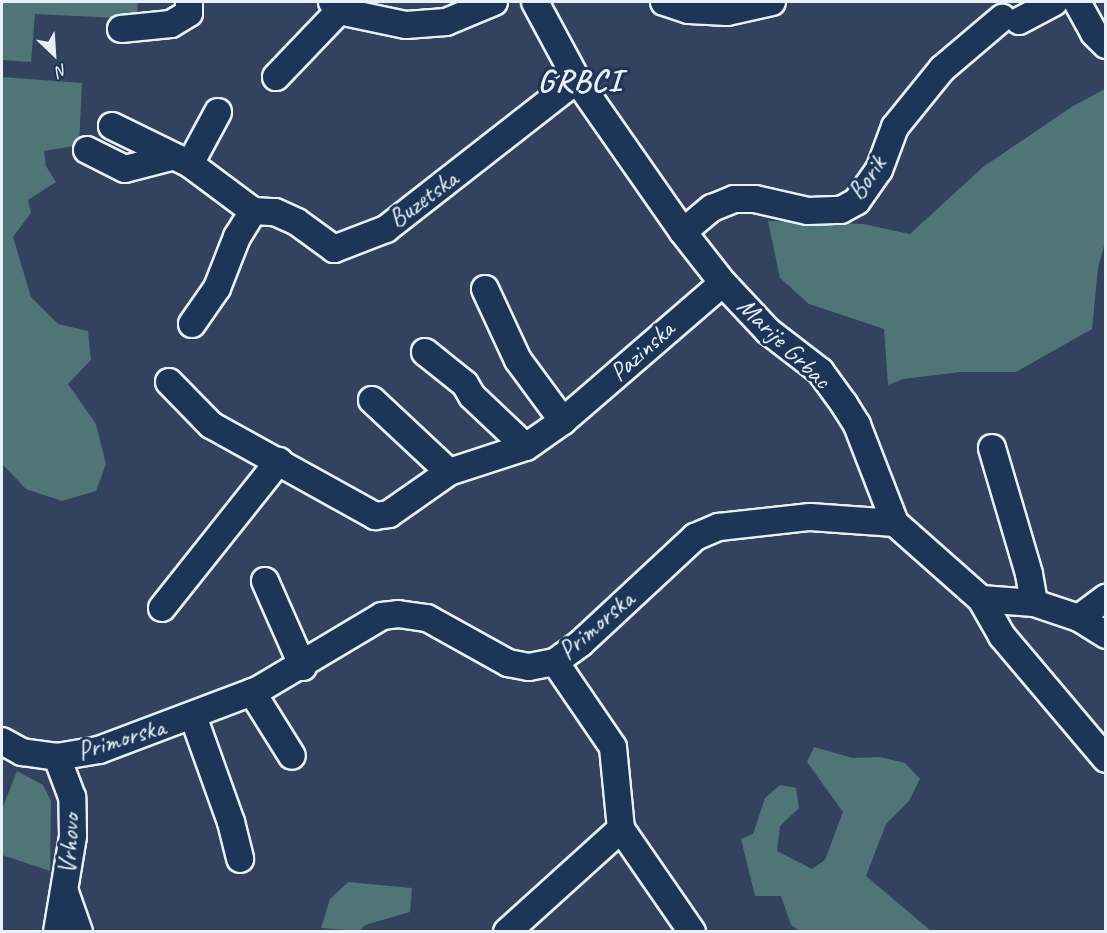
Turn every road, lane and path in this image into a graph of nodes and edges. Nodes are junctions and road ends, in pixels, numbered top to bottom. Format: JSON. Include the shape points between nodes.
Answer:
{"nodes":[{"id":1,"x":189,"y":2,"type":"edge"},
{"id":2,"x":494,"y":2,"type":"edge"},
{"id":3,"x":535,"y":2,"type":"edge"},
{"id":4,"x":664,"y":2,"type":"edge"},
{"id":5,"x":772,"y":2,"type":"edge"},
{"id":6,"x":1054,"y":2,"type":"edge"},
{"id":7,"x":1077,"y":2,"type":"edge"},
{"id":8,"x":335,"y":6,"type":"edge"},
{"id":9,"x":122,"y":29,"type":"dead end"},
{"id":10,"x":1106,"y":45,"type":"edge"},
{"id":11,"x":276,"y":77,"type":"dead end"},
{"id":12,"x":577,"y":80,"type":"junction"},
{"id":13,"x":218,"y":112,"type":"dead end"},
{"id":14,"x":112,"y":126,"type":"dead end"},
{"id":15,"x":87,"y":150,"type":"dead end"},
{"id":16,"x":181,"y":161,"type":"junction"},
{"id":17,"x":253,"y":211,"type":"junction"},
{"id":18,"x":683,"y":232,"type":"junction"},
{"id":19,"x":723,"y":283,"type":"junction"},
{"id":20,"x":485,"y":289,"type":"dead end"},
{"id":21,"x":192,"y":324,"type":"dead end"},
{"id":22,"x":426,"y":352,"type":"dead end"},
{"id":23,"x":169,"y":382,"type":"dead end"},
{"id":24,"x":372,"y":400,"type":"dead end"},
{"id":25,"x":563,"y":421,"type":"junction"},
{"id":26,"x":526,"y":447,"type":"junction"},
{"id":27,"x":992,"y":448,"type":"dead end"},
{"id":28,"x":279,"y":461,"type":"junction"},
{"id":29,"x":448,"y":472,"type":"junction"},
{"id":30,"x":894,"y":523,"type":"junction"},
{"id":31,"x":265,"y":581,"type":"dead end"},
{"id":32,"x":1106,"y":598,"type":"edge"},
{"id":33,"x":981,"y":599,"type":"junction"},
{"id":34,"x":1034,"y":603,"type":"junction"},
{"id":35,"x":162,"y":608,"type":"dead end"},
{"id":36,"x":1079,"y":618,"type":"junction"},
{"id":37,"x":1106,"y":635,"type":"edge"},
{"id":38,"x":555,"y":662,"type":"junction"},
{"id":39,"x":303,"y":667,"type":"junction"},
{"id":40,"x":252,"y":692,"type":"junction"},
{"id":41,"x":193,"y":716,"type":"junction"},
{"id":42,"x":2,"y":741,"type":"edge"},
{"id":43,"x":292,"y":756,"type":"dead end"},
{"id":44,"x":57,"y":757,"type":"junction"},
{"id":45,"x":1106,"y":759,"type":"edge"},
{"id":46,"x":621,"y":829,"type":"junction"},
{"id":47,"x":240,"y":859,"type":"dead end"},
{"id":48,"x":65,"y":892,"type":"junction"},
{"id":49,"x":57,"y":932,"type":"edge"},
{"id":50,"x":79,"y":932,"type":"edge"},
{"id":51,"x":507,"y":932,"type":"edge"},
{"id":52,"x":692,"y":932,"type":"edge"}],
"edges":[{"from":1,"to":9,"type":"street","via":[[189,13],[171,24]]},
{"from":2,"to":8,"type":"street","via":[[446,22],[406,25]]},
{"from":3,"to":12,"type":"street","name":"Marije Grbac"},
{"from":4,"to":5,"type":"street","via":[[689,10],[727,12]]},
{"from":6,"to":18,"type":"street","name":"Borik","via":[[1011,19],[942,69],[895,127],[879,170],[857,201],[842,210],[808,211],[755,199],[734,199],[712,208]]},
{"from":7,"to":10,"type":"street","via":[[1094,33]]},
{"from":8,"to":11,"type":"street"},
{"from":12,"to":17,"type":"street","name":"Buzetska","via":[[386,229],[357,243],[334,249],[297,222],[275,213]]},
{"from":12,"to":18,"type":"street","name":"Marije Grbac"},
{"from":13,"to":16,"type":"street"},
{"from":14,"to":16,"type":"street","name":"Buzetska"},
{"from":15,"to":16,"type":"street","via":[[125,169]]},
{"from":16,"to":17,"type":"street","name":"Buzetska"},
{"from":17,"to":21,"type":"street","via":[[237,237],[217,288]]},
{"from":18,"to":19,"type":"street","name":"Marije Grbac"},
{"from":19,"to":25,"type":"street","name":"Pazinska"},
{"from":19,"to":30,"type":"street","name":"Marije Grbac","via":[[768,331],[820,371],[838,396],[856,425]]},
{"from":20,"to":25,"type":"street","via":[[518,360]]},
{"from":22,"to":26,"type":"street","via":[[465,384],[472,396]]},
{"from":23,"to":28,"type":"street","name":"Pazinska","via":[[211,425]]},
{"from":24,"to":29,"type":"street"},
{"from":25,"to":26,"type":"street","name":"Pazinska"},
{"from":26,"to":29,"type":"street","name":"Pazinska"},
{"from":27,"to":34,"type":"street"},
{"from":28,"to":29,"type":"street","name":"Pazinska","via":[[375,516],[389,514]]},
{"from":28,"to":35,"type":"street"},
{"from":30,"to":33,"type":"street","name":"Marije Grbac"},
{"from":30,"to":38,"type":"street","name":"Primorska","via":[[810,517],[719,527],[695,537],[581,643]]},
{"from":31,"to":39,"type":"street"},
{"from":32,"to":36,"type":"street"},
{"from":33,"to":34,"type":"street"},
{"from":33,"to":45,"type":"street","name":"Marije Grbac","via":[[1002,636]]},
{"from":34,"to":36,"type":"street"},
{"from":36,"to":37,"type":"street"},
{"from":38,"to":39,"type":"street","name":"Primorska","via":[[529,667],[508,663],[427,618],[398,614],[382,616]]},
{"from":38,"to":46,"type":"street","via":[[613,747]]},
{"from":39,"to":40,"type":"street","name":"Primorska"},
{"from":40,"to":41,"type":"street","name":"Primorska"},
{"from":40,"to":43,"type":"street"},
{"from":41,"to":44,"type":"street","name":"Primorska","via":[[99,750]]},
{"from":41,"to":47,"type":"street","via":[[231,822]]},
{"from":42,"to":44,"type":"street","name":"Primorska","via":[[22,752]]},
{"from":44,"to":48,"type":"street","name":"Vrhovo","via":[[72,797],[73,837]]},
{"from":46,"to":51,"type":"street"},
{"from":46,"to":52,"type":"street"},
{"from":48,"to":49,"type":"street"},
{"from":48,"to":50,"type":"street","name":"Vrhovo"}]}
